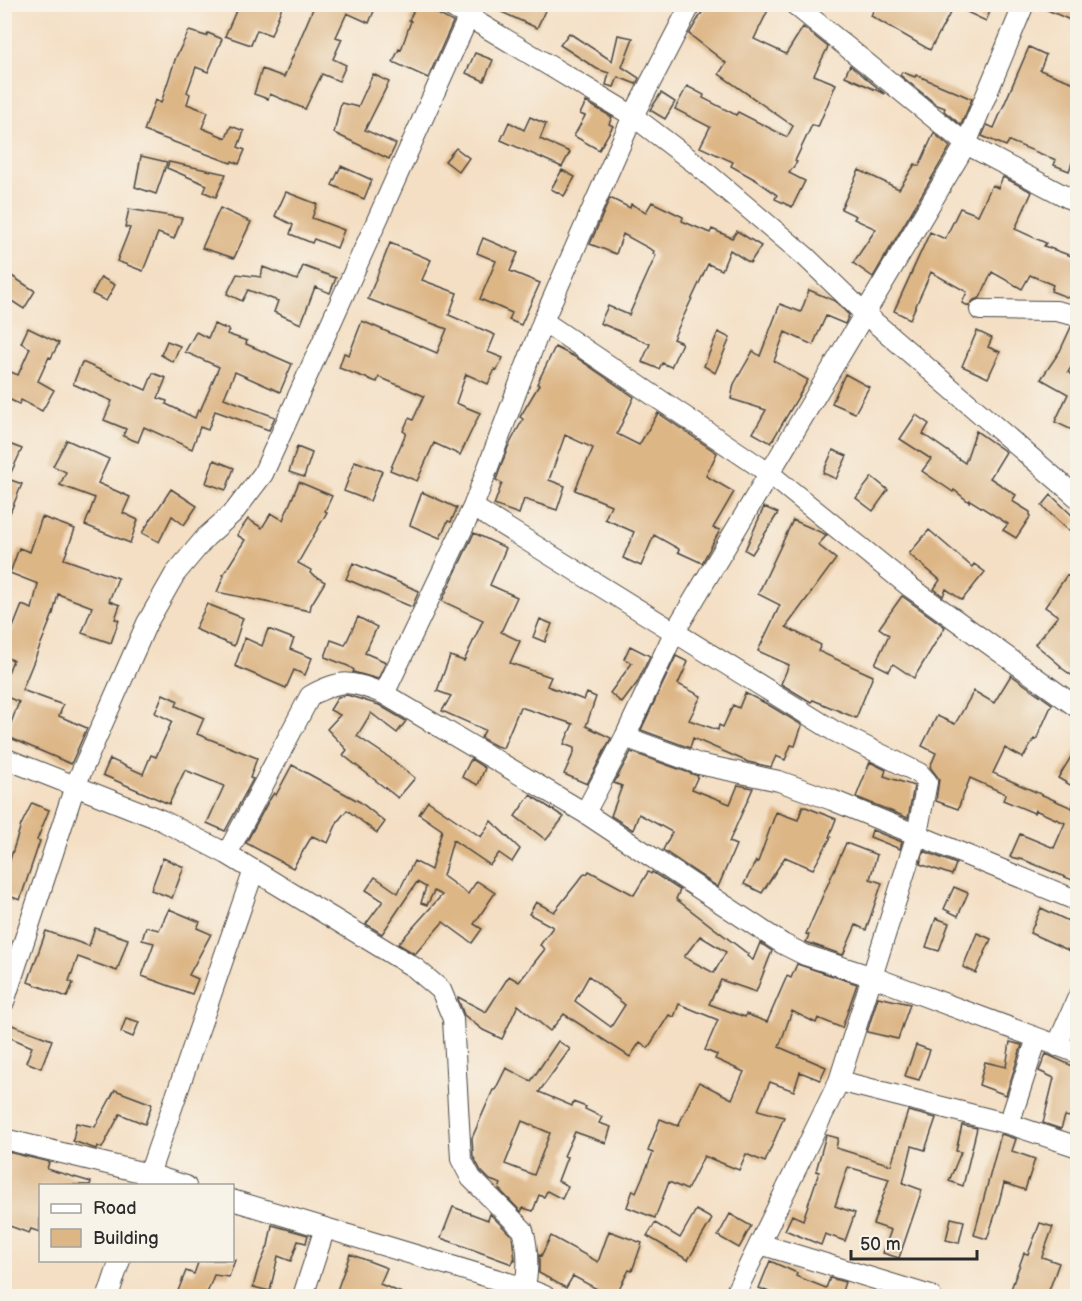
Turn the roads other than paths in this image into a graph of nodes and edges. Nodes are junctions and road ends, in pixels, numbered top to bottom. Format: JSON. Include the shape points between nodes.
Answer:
{"nodes":[{"id":1,"x":447,"y":4,"type":"edge"},
{"id":2,"x":691,"y":4,"type":"edge"},
{"id":3,"x":794,"y":4,"type":"edge"},
{"id":4,"x":1024,"y":4,"type":"edge"},
{"id":5,"x":472,"y":11,"type":"edge"},
{"id":6,"x":633,"y":116,"type":"junction"},
{"id":7,"x":966,"y":144,"type":"junction"},
{"id":8,"x":1077,"y":203,"type":"edge"},
{"id":9,"x":980,"y":310,"type":"dead end"},
{"id":10,"x":865,"y":314,"type":"junction"},
{"id":11,"x":1077,"y":316,"type":"edge"},
{"id":12,"x":543,"y":321,"type":"junction"},
{"id":13,"x":770,"y":474,"type":"junction"},
{"id":14,"x":1074,"y":488,"type":"edge"},
{"id":15,"x":473,"y":507,"type":"junction"},
{"id":16,"x":674,"y":633,"type":"junction"},
{"id":17,"x":384,"y":694,"type":"junction"},
{"id":18,"x":1077,"y":708,"type":"edge"},
{"id":19,"x":625,"y":736,"type":"junction"},
{"id":20,"x":4,"y":758,"type":"edge"},
{"id":21,"x":75,"y":786,"type":"junction"},
{"id":22,"x":585,"y":813,"type":"junction"},
{"id":23,"x":917,"y":834,"type":"junction"},
{"id":24,"x":227,"y":854,"type":"junction"},
{"id":25,"x":254,"y":870,"type":"junction"},
{"id":26,"x":1077,"y":901,"type":"edge"},
{"id":27,"x":873,"y":976,"type":"junction"},
{"id":28,"x":1077,"y":997,"type":"edge"},
{"id":29,"x":4,"y":1002,"type":"edge"},
{"id":30,"x":1037,"y":1038,"type":"junction"},
{"id":31,"x":1057,"y":1046,"type":"junction"},
{"id":32,"x":1077,"y":1053,"type":"edge"},
{"id":33,"x":839,"y":1081,"type":"junction"},
{"id":34,"x":1009,"y":1124,"type":"junction"},
{"id":35,"x":4,"y":1140,"type":"edge"},
{"id":36,"x":1077,"y":1147,"type":"edge"},
{"id":37,"x":147,"y":1180,"type":"edge"},
{"id":38,"x":178,"y":1184,"type":"edge"},
{"id":39,"x":234,"y":1201,"type":"edge"},
{"id":40,"x":325,"y":1228,"type":"junction"},
{"id":41,"x":760,"y":1244,"type":"junction"},
{"id":42,"x":119,"y":1262,"type":"edge"},
{"id":43,"x":524,"y":1292,"type":"edge"},
{"id":44,"x":108,"y":1296,"type":"edge"},
{"id":45,"x":303,"y":1296,"type":"edge"},
{"id":46,"x":545,"y":1296,"type":"edge"},
{"id":47,"x":734,"y":1296,"type":"edge"},
{"id":48,"x":931,"y":1296,"type":"edge"}],
"edges":[{"from":1,"to":5,"type":"street"},
{"from":2,"to":6,"type":"street"},
{"from":3,"to":7,"type":"street"},
{"from":4,"to":7,"type":"street"},
{"from":5,"to":6,"type":"street"},
{"from":5,"to":21,"type":"street","via":[[263,474],[234,512],[206,537],[175,574],[147,623]]},
{"from":6,"to":10,"type":"street","via":[[789,243]]},
{"from":6,"to":12,"type":"street"},
{"from":7,"to":8,"type":"street"},
{"from":7,"to":10,"type":"street"},
{"from":9,"to":11,"type":"street","via":[[1056,311]]},
{"from":10,"to":13,"type":"street"},
{"from":10,"to":14,"type":"street"},
{"from":12,"to":13,"type":"street"},
{"from":12,"to":15,"type":"street"},
{"from":13,"to":16,"type":"street"},
{"from":13,"to":18,"type":"street","via":[[910,587]]},
{"from":15,"to":16,"type":"street"},
{"from":15,"to":17,"type":"street"},
{"from":16,"to":19,"type":"street"},
{"from":16,"to":23,"type":"street","via":[[834,731],[919,773],[927,782]]},
{"from":17,"to":22,"type":"street"},
{"from":17,"to":24,"type":"street","via":[[345,682],[310,696]]},
{"from":19,"to":22,"type":"street"},
{"from":19,"to":23,"type":"street","via":[[699,764],[779,781]]},
{"from":20,"to":21,"type":"street"},
{"from":21,"to":24,"type":"street","via":[[161,820]]},
{"from":21,"to":29,"type":"street"},
{"from":22,"to":27,"type":"street","via":[[783,944]]},
{"from":23,"to":26,"type":"street"},
{"from":23,"to":27,"type":"street"},
{"from":24,"to":25,"type":"street"},
{"from":25,"to":37,"type":"street"},
{"from":25,"to":43,"type":"street","via":[[415,968],[441,990],[453,1019],[461,1159],[471,1178],[523,1230]]},
{"from":27,"to":30,"type":"street"},
{"from":27,"to":33,"type":"street"},
{"from":28,"to":31,"type":"street"},
{"from":30,"to":31,"type":"street"},
{"from":30,"to":34,"type":"street"},
{"from":31,"to":32,"type":"street"},
{"from":33,"to":34,"type":"street"},
{"from":33,"to":41,"type":"street"},
{"from":34,"to":36,"type":"street"},
{"from":35,"to":37,"type":"street"},
{"from":37,"to":38,"type":"street"},
{"from":39,"to":40,"type":"street"},
{"from":40,"to":43,"type":"street"},
{"from":40,"to":45,"type":"street"},
{"from":41,"to":47,"type":"street"},
{"from":41,"to":48,"type":"street"},
{"from":42,"to":44,"type":"street"},
{"from":43,"to":46,"type":"street"}]}
